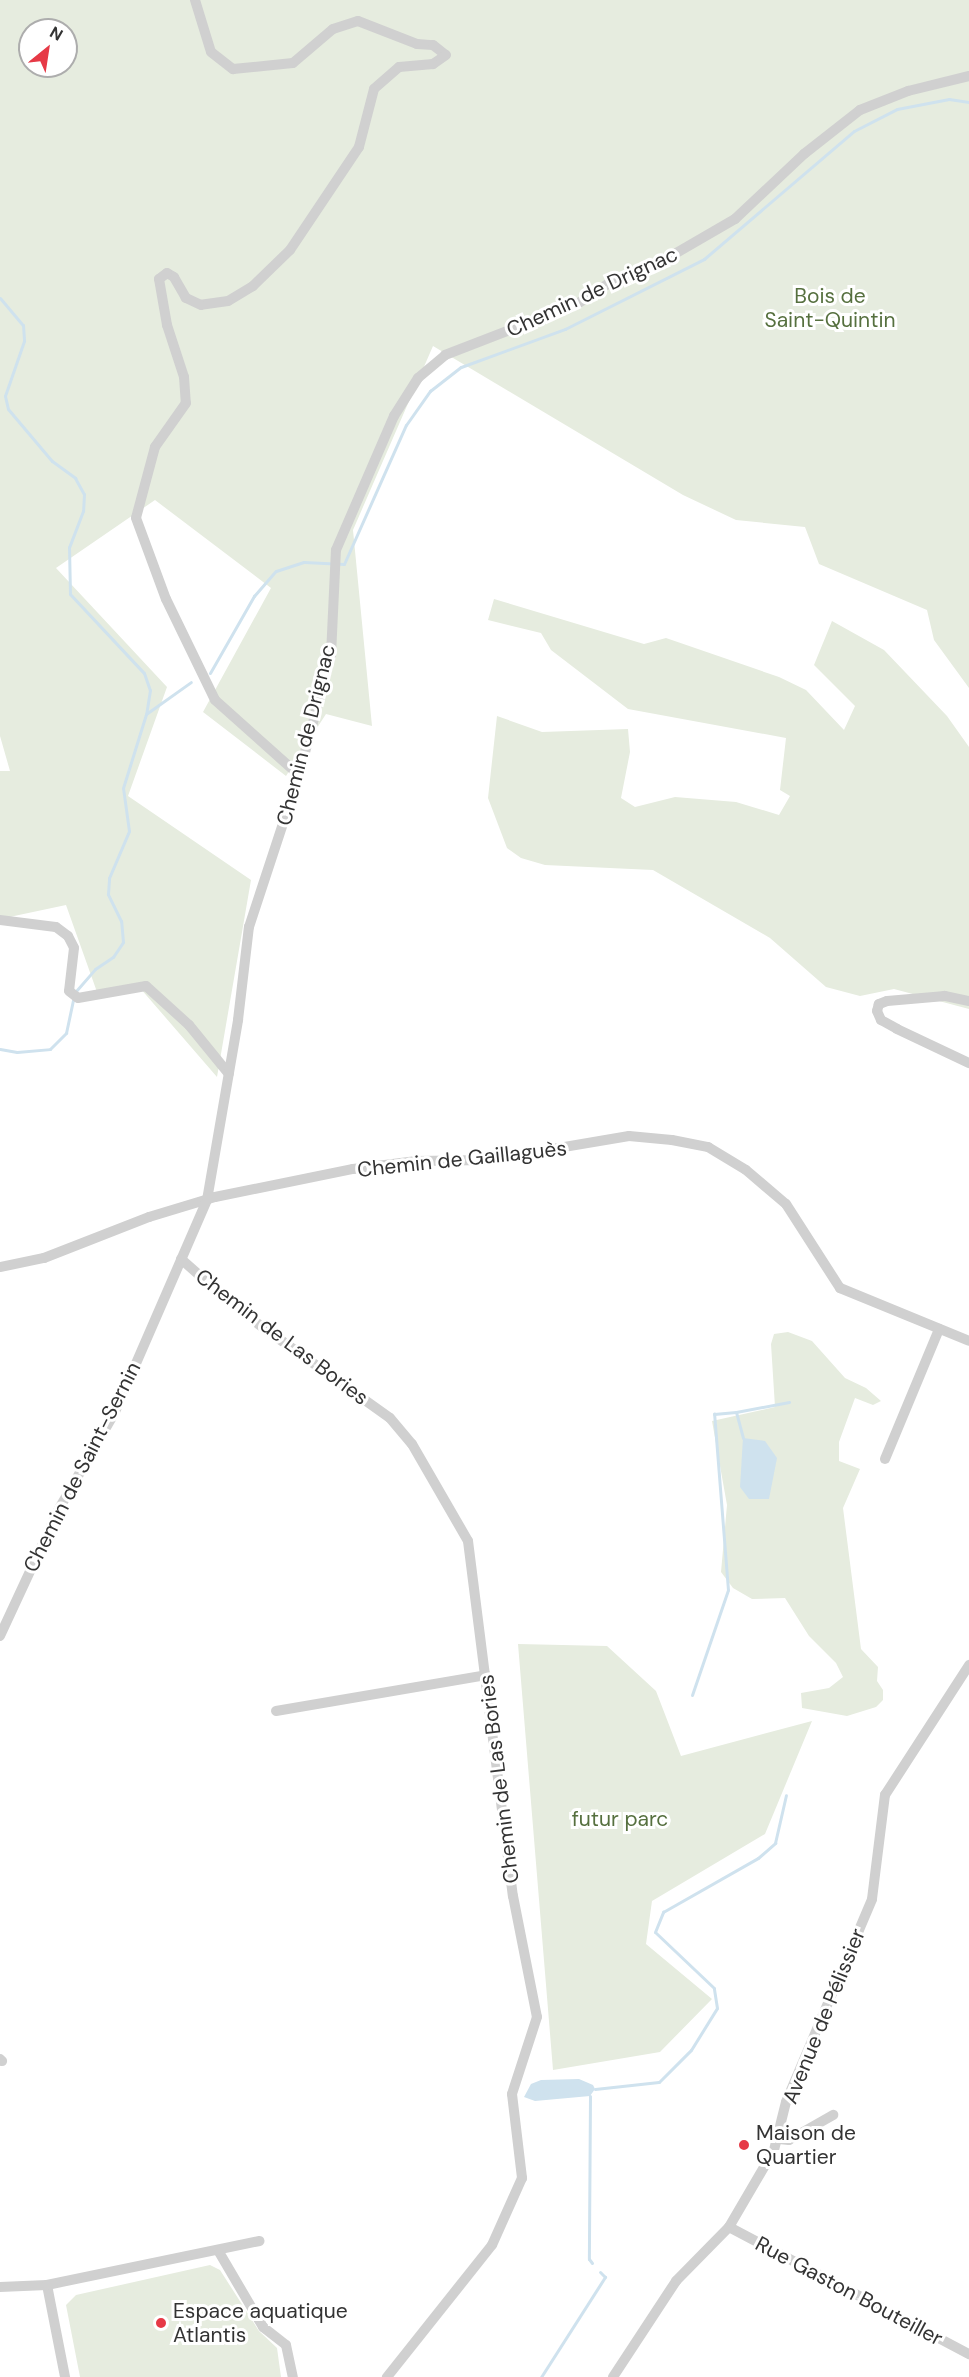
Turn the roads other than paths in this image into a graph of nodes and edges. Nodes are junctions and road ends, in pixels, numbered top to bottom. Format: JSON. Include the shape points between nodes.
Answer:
{"nodes":[{"id":1,"x":195,"y":0,"type":"edge"},
{"id":2,"x":969,"y":76,"type":"edge"},
{"id":3,"x":299,"y":775,"type":"junction"},
{"id":4,"x":0,"y":920,"type":"edge"},
{"id":5,"x":969,"y":1001,"type":"edge"},
{"id":6,"x":969,"y":1063,"type":"edge"},
{"id":7,"x":229,"y":1074,"type":"junction"},
{"id":8,"x":207,"y":1200,"type":"junction"},
{"id":9,"x":181,"y":1259,"type":"junction"},
{"id":10,"x":0,"y":1267,"type":"edge"},
{"id":11,"x":939,"y":1329,"type":"junction"},
{"id":12,"x":969,"y":1341,"type":"edge"},
{"id":13,"x":885,"y":1459,"type":"dead end"},
{"id":14,"x":0,"y":1636,"type":"edge"},
{"id":15,"x":969,"y":1665,"type":"edge"},
{"id":16,"x":486,"y":1675,"type":"junction"},
{"id":17,"x":276,"y":1711,"type":"dead end"},
{"id":18,"x":833,"y":2115,"type":"dead end"},
{"id":19,"x":779,"y":2139,"type":"junction"},
{"id":20,"x":729,"y":2227,"type":"junction"},
{"id":21,"x":260,"y":2241,"type":"dead end"},
{"id":22,"x":219,"y":2252,"type":"junction"},
{"id":23,"x":47,"y":2285,"type":"junction"},
{"id":24,"x":0,"y":2287,"type":"edge"},
{"id":25,"x":969,"y":2354,"type":"edge"},
{"id":26,"x":64,"y":2377,"type":"edge"},
{"id":27,"x":293,"y":2377,"type":"edge"},
{"id":28,"x":387,"y":2377,"type":"edge"},
{"id":29,"x":613,"y":2377,"type":"edge"}],
"edges":[{"from":1,"to":3,"type":"street","via":[[211,52],[233,69],[293,63],[333,29],[358,21],[417,44],[433,45],[446,55],[433,64],[399,68],[374,88],[358,147],[290,250],[253,286],[228,301],[201,305],[186,298],[174,277],[167,273],[159,279],[167,325],[184,377],[186,403],[155,447],[136,518],[166,599],[214,700]]},
{"from":2,"to":3,"type":"street","name":"Chemin de Drignac","via":[[908,91],[860,110],[804,154],[735,219],[659,263],[614,280],[578,304],[445,354],[418,378],[394,416],[334,562],[331,655]]},
{"from":3,"to":7,"type":"street","name":"Chemin de Drignac","via":[[249,927]]},
{"from":4,"to":7,"type":"street","via":[[56,927],[68,936],[74,948],[69,991],[78,998],[146,986],[189,1025]]},
{"from":5,"to":6,"type":"street","via":[[945,996],[887,1001],[879,1004],[877,1011],[881,1020]]},
{"from":7,"to":8,"type":"street","name":"Chemin de Drignac"},
{"from":8,"to":9,"type":"street","name":"Chemin de Saint-Sernin"},
{"from":8,"to":10,"type":"street","name":"Chemin de Gaillaguès","via":[[149,1217],[44,1258]]},
{"from":8,"to":11,"type":"street","name":"Chemin de Gaillaguès","via":[[353,1168],[416,1161],[487,1160],[628,1137],[672,1140],[708,1147],[746,1170],[786,1204],[840,1288]]},
{"from":9,"to":14,"type":"street","name":"Chemin de Saint-Sernin","via":[[114,1414],[60,1507]]},
{"from":9,"to":16,"type":"street","name":"Chemin de Las Bories","via":[[240,1311],[390,1418],[412,1444],[468,1541]]},
{"from":11,"to":12,"type":"street","name":"Chemin de Gaillaguès"},
{"from":11,"to":13,"type":"street"},
{"from":15,"to":19,"type":"street","name":"Avenue de Pélissier","via":[[885,1795],[872,1899],[786,2102]]},
{"from":16,"to":17,"type":"street"},
{"from":16,"to":28,"type":"street","name":"Chemin de Las Bories","via":[[513,1896],[537,2017],[513,2094],[522,2178],[492,2245]]},
{"from":18,"to":19,"type":"street","via":[[789,2140]]},
{"from":19,"to":20,"type":"street","name":"Avenue de Pélissier"},
{"from":20,"to":25,"type":"street","name":"Rue Gaston Bouteiller"},
{"from":20,"to":29,"type":"street","name":"Avenue de Pélissier","via":[[676,2281]]},
{"from":21,"to":22,"type":"street"},
{"from":22,"to":23,"type":"street"},
{"from":22,"to":27,"type":"street","via":[[263,2327],[286,2345]]},
{"from":23,"to":24,"type":"street"},
{"from":23,"to":26,"type":"street"}]}
